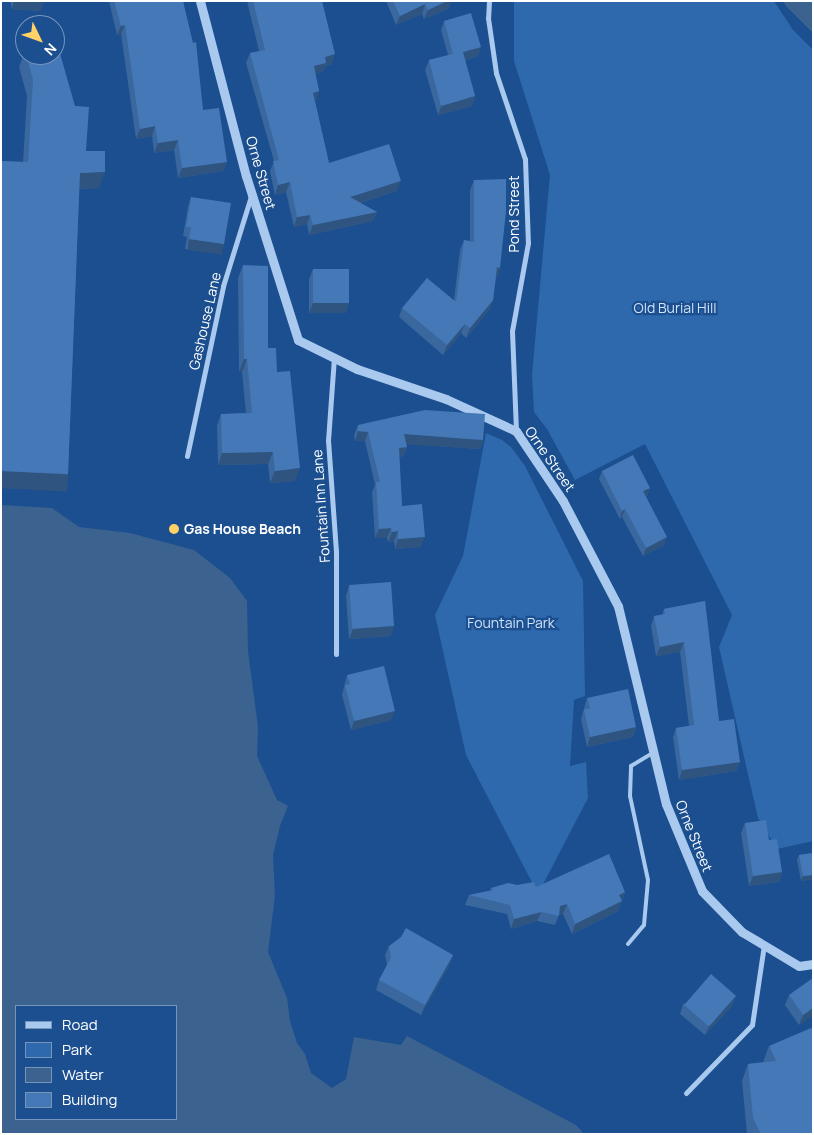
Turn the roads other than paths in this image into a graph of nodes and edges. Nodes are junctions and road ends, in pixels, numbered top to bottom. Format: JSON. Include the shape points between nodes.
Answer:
{"nodes":[{"id":1,"x":200,"y":1,"type":"edge"},
{"id":2,"x":489,"y":1,"type":"edge"},
{"id":3,"x":252,"y":193,"type":"junction"},
{"id":4,"x":334,"y":358,"type":"junction"},
{"id":5,"x":516,"y":431,"type":"junction"},
{"id":6,"x":187,"y":456,"type":"dead end"},
{"id":7,"x":336,"y":654,"type":"dead end"},
{"id":8,"x":653,"y":753,"type":"junction"},
{"id":9,"x":628,"y":944,"type":"dead end"},
{"id":10,"x":764,"y":945,"type":"junction"},
{"id":11,"x":813,"y":964,"type":"edge"},
{"id":12,"x":686,"y":1093,"type":"dead end"}],
"edges":[{"from":1,"to":3,"type":"street","name":"Orne Street"},
{"from":2,"to":5,"type":"street","name":"Pond Street","via":[[488,18],[496,73],[525,158],[528,243],[512,331]]},
{"from":3,"to":4,"type":"street","name":"Orne Street","via":[[298,340]]},
{"from":3,"to":6,"type":"street","name":"Gashouse Lane","via":[[223,286]]},
{"from":4,"to":5,"type":"street","name":"Orne Street","via":[[357,369],[446,398]]},
{"from":4,"to":7,"type":"street","name":"Fountain Inn Lane","via":[[328,440],[336,551]]},
{"from":5,"to":8,"type":"street","name":"Orne Street","via":[[563,501],[618,606]]},
{"from":8,"to":9,"type":"lane","via":[[631,766],[630,796],[648,880],[644,925]]},
{"from":8,"to":10,"type":"street","name":"Orne Street","via":[[666,804],[702,891],[742,932]]},
{"from":10,"to":11,"type":"street","name":"Orne Street","via":[[799,966]]},
{"from":10,"to":12,"type":"street","via":[[752,1025]]}]}
